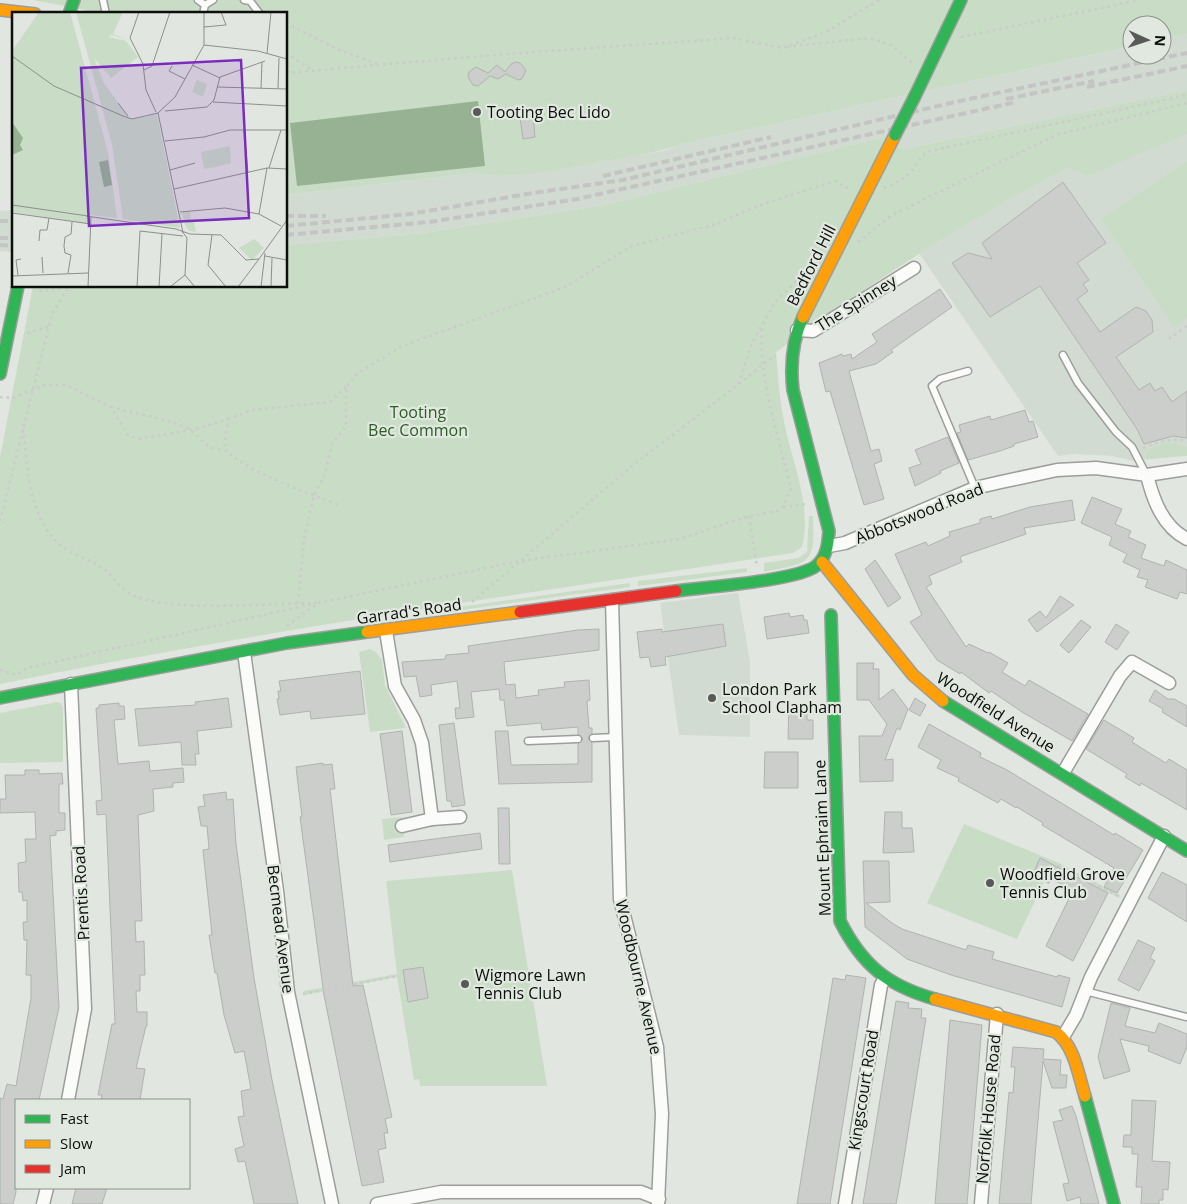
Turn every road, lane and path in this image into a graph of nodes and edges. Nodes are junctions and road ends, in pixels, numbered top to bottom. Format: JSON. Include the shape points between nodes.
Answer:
{"nodes":[{"id":1,"x":74,"y":0,"type":"edge"},
{"id":2,"x":198,"y":0,"type":"edge"},
{"id":3,"x":213,"y":0,"type":"edge"},
{"id":4,"x":244,"y":0,"type":"edge"},
{"id":5,"x":879,"y":0,"type":"edge"},
{"id":6,"x":960,"y":0,"type":"edge"},
{"id":7,"x":1140,"y":0,"type":"edge"},
{"id":8,"x":205,"y":5,"type":"junction"},
{"id":9,"x":8,"y":7,"type":"edge"},
{"id":10,"x":27,"y":12,"type":"edge"},
{"id":11,"x":69,"y":12,"type":"edge"},
{"id":12,"x":203,"y":12,"type":"edge"},
{"id":13,"x":258,"y":12,"type":"edge"},
{"id":14,"x":288,"y":24,"type":"edge"},
{"id":15,"x":942,"y":40,"type":"junction"},
{"id":16,"x":783,"y":48,"type":"junction"},
{"id":17,"x":288,"y":54,"type":"edge"},
{"id":18,"x":379,"y":64,"type":"junction"},
{"id":19,"x":314,"y":70,"type":"junction"},
{"id":20,"x":288,"y":73,"type":"edge"},
{"id":21,"x":926,"y":73,"type":"junction"},
{"id":22,"x":1187,"y":95,"type":"edge"},
{"id":23,"x":1187,"y":104,"type":"edge"},
{"id":24,"x":867,"y":191,"type":"junction"},
{"id":25,"x":856,"y":244,"type":"dead end"},
{"id":26,"x":827,"y":266,"type":"junction"},
{"id":27,"x":914,"y":268,"type":"dead end"},
{"id":28,"x":56,"y":288,"type":"edge"},
{"id":29,"x":68,"y":288,"type":"edge"},
{"id":30,"x":17,"y":291,"type":"edge"},
{"id":31,"x":764,"y":321,"type":"junction"},
{"id":32,"x":1187,"y":326,"type":"edge"},
{"id":33,"x":48,"y":327,"type":"junction"},
{"id":34,"x":797,"y":330,"type":"junction"},
{"id":35,"x":21,"y":333,"type":"dead end"},
{"id":36,"x":1168,"y":338,"type":"dead end"},
{"id":37,"x":792,"y":346,"type":"junction"},
{"id":38,"x":1063,"y":355,"type":"dead end"},
{"id":39,"x":763,"y":364,"type":"junction"},
{"id":40,"x":968,"y":371,"type":"dead end"},
{"id":41,"x":0,"y":374,"type":"edge"},
{"id":42,"x":738,"y":385,"type":"junction"},
{"id":43,"x":346,"y":387,"type":"junction"},
{"id":44,"x":31,"y":390,"type":"junction"},
{"id":45,"x":0,"y":396,"type":"edge"},
{"id":46,"x":111,"y":407,"type":"junction"},
{"id":47,"x":228,"y":419,"type":"junction"},
{"id":48,"x":23,"y":429,"type":"junction"},
{"id":49,"x":189,"y":429,"type":"junction"},
{"id":50,"x":1187,"y":442,"type":"edge"},
{"id":51,"x":1142,"y":449,"type":"dead end"},
{"id":52,"x":224,"y":450,"type":"junction"},
{"id":53,"x":1187,"y":469,"type":"edge"},
{"id":54,"x":1147,"y":475,"type":"junction"},
{"id":55,"x":974,"y":488,"type":"junction"},
{"id":56,"x":314,"y":495,"type":"junction"},
{"id":57,"x":812,"y":504,"type":"dead end"},
{"id":58,"x":341,"y":506,"type":"dead end"},
{"id":59,"x":783,"y":507,"type":"junction"},
{"id":60,"x":749,"y":516,"type":"junction"},
{"id":61,"x":0,"y":521,"type":"edge"},
{"id":62,"x":1187,"y":539,"type":"edge"},
{"id":63,"x":829,"y":546,"type":"junction"},
{"id":64,"x":520,"y":561,"type":"junction"},
{"id":65,"x":822,"y":562,"type":"junction"},
{"id":66,"x":758,"y":567,"type":"dead end"},
{"id":67,"x":612,"y":600,"type":"junction"},
{"id":68,"x":472,"y":602,"type":"dead end"},
{"id":69,"x":298,"y":603,"type":"junction"},
{"id":70,"x":318,"y":603,"type":"junction"},
{"id":71,"x":831,"y":615,"type":"dead end"},
{"id":72,"x":286,"y":629,"type":"dead end"},
{"id":73,"x":386,"y":631,"type":"junction"},
{"id":74,"x":244,"y":652,"type":"junction"},
{"id":75,"x":0,"y":670,"type":"edge"},
{"id":76,"x":1169,"y":683,"type":"dead end"},
{"id":77,"x":71,"y":684,"type":"junction"},
{"id":78,"x":0,"y":698,"type":"edge"},
{"id":79,"x":593,"y":738,"type":"dead end"},
{"id":80,"x":615,"y":738,"type":"junction"},
{"id":81,"x":578,"y":739,"type":"dead end"},
{"id":82,"x":528,"y":740,"type":"dead end"},
{"id":83,"x":1063,"y":773,"type":"junction"},
{"id":84,"x":460,"y":817,"type":"dead end"},
{"id":85,"x":432,"y":819,"type":"junction"},
{"id":86,"x":402,"y":826,"type":"dead end"},
{"id":87,"x":1164,"y":836,"type":"junction"},
{"id":88,"x":1187,"y":851,"type":"edge"},
{"id":89,"x":1058,"y":865,"type":"dead end"},
{"id":90,"x":1124,"y":899,"type":"dead end"},
{"id":91,"x":397,"y":976,"type":"dead end"},
{"id":92,"x":885,"y":978,"type":"junction"},
{"id":93,"x":1084,"y":990,"type":"junction"},
{"id":94,"x":303,"y":994,"type":"dead end"},
{"id":95,"x":996,"y":1014,"type":"junction"},
{"id":96,"x":1186,"y":1017,"type":"edge"},
{"id":97,"x":1063,"y":1037,"type":"junction"},
{"id":98,"x":68,"y":1099,"type":"edge"},
{"id":99,"x":47,"y":1189,"type":"edge"},
{"id":100,"x":658,"y":1201,"type":"edge"},
{"id":101,"x":43,"y":1204,"type":"edge"},
{"id":102,"x":332,"y":1204,"type":"edge"},
{"id":103,"x":376,"y":1204,"type":"edge"},
{"id":104,"x":845,"y":1204,"type":"edge"},
{"id":105,"x":981,"y":1204,"type":"edge"},
{"id":106,"x":1114,"y":1204,"type":"edge"}],
"edges":[{"from":1,"to":11,"type":"main road"},
{"from":2,"to":8,"type":"lane"},
{"from":3,"to":8,"type":"lane"},
{"from":4,"to":13,"type":"lane","via":[[250,1]]},
{"from":5,"to":16,"type":"path","via":[[826,32]]},
{"from":6,"to":15,"type":"main road","name":"Bedford Hill"},
{"from":7,"to":15,"type":"path"},
{"from":8,"to":12,"type":"lane"},
{"from":9,"to":10,"type":"main road"},
{"from":14,"to":18,"type":"path","via":[[337,49]]},
{"from":15,"to":21,"type":"main road","name":"Bedford Hill"},
{"from":16,"to":18,"type":"path","via":[[734,38]]},
{"from":16,"to":21,"type":"path","via":[[869,38],[892,44]]},
{"from":17,"to":19,"type":"path"},
{"from":18,"to":19,"type":"path"},
{"from":19,"to":20,"type":"path"},
{"from":21,"to":24,"type":"main road","name":"Bedford Hill","bridge":true},
{"from":22,"to":24,"type":"path","via":[[930,151],[922,155],[914,169],[900,181]]},
{"from":23,"to":25,"type":"path","via":[[1056,135],[892,215]]},
{"from":24,"to":26,"type":"main road","name":"Bedford Hill"},
{"from":24,"to":43,"type":"path","via":[[846,189],[835,180],[713,225],[632,246],[565,287],[402,346],[358,372]]},
{"from":26,"to":31,"type":"path","via":[[796,281],[775,302]]},
{"from":26,"to":34,"type":"main road","name":"Bedford Hill"},
{"from":27,"to":34,"type":"street","name":"The Spinney","via":[[814,331]]},
{"from":28,"to":30,"type":"path"},
{"from":29,"to":33,"type":"path"},
{"from":30,"to":41,"type":"main road"},
{"from":31,"to":39,"type":"path","via":[[760,342]]},
{"from":31,"to":42,"type":"path","via":[[752,343]]},
{"from":32,"to":36,"type":"path"},
{"from":33,"to":35,"type":"path"},
{"from":33,"to":44,"type":"path"},
{"from":34,"to":37,"type":"main road","name":"Bedford Hill"},
{"from":37,"to":39,"type":"path"},
{"from":37,"to":63,"type":"main road","name":"Bedford Hill","via":[[793,390],[829,531]]},
{"from":38,"to":54,"type":"lane","via":[[1078,383],[1116,432],[1132,447]]},
{"from":39,"to":42,"type":"path"},
{"from":39,"to":59,"type":"path","via":[[791,489]]},
{"from":40,"to":55,"type":"lane","via":[[940,379],[932,386]]},
{"from":42,"to":64,"type":"path","via":[[637,462]]},
{"from":43,"to":47,"type":"path","via":[[330,402],[252,410]]},
{"from":43,"to":56,"type":"path","via":[[346,426],[332,444],[324,477]]},
{"from":44,"to":45,"type":"path","via":[[12,398]]},
{"from":44,"to":46,"type":"path","via":[[45,385],[66,385]]},
{"from":44,"to":48,"type":"path"},
{"from":46,"to":49,"type":"path"},
{"from":46,"to":49,"type":"path","via":[[128,435],[139,439]]},
{"from":47,"to":49,"type":"path"},
{"from":47,"to":52,"type":"path"},
{"from":48,"to":61,"type":"path"},
{"from":48,"to":69,"type":"path","via":[[35,507],[43,525],[59,543],[106,570],[128,593],[177,605]]},
{"from":49,"to":52,"type":"path","via":[[214,450]]},
{"from":50,"to":51,"type":"path","via":[[1176,438]]},
{"from":52,"to":56,"type":"path","via":[[234,458]]},
{"from":53,"to":54,"type":"street","name":"Abbotswood Road"},
{"from":54,"to":55,"type":"street","name":"Abbotswood Road","via":[[1096,468],[1057,470]]},
{"from":54,"to":62,"type":"street","via":[[1153,497],[1164,518]]},
{"from":55,"to":63,"type":"street","name":"Abbotswood Road","via":[[844,543]]},
{"from":56,"to":58,"type":"path"},
{"from":56,"to":69,"type":"path","via":[[304,539]]},
{"from":57,"to":59,"type":"path"},
{"from":59,"to":60,"type":"path"},
{"from":60,"to":64,"type":"path","via":[[680,539]]},
{"from":60,"to":66,"type":"path"},
{"from":63,"to":65,"type":"main road","name":"Bedford Hill"},
{"from":64,"to":68,"type":"path"},
{"from":64,"to":70,"type":"path"},
{"from":65,"to":67,"type":"main road","name":"Garrad's Road","via":[[806,572]]},
{"from":65,"to":83,"type":"main road","name":"Woodfield Avenue","via":[[934,696]]},
{"from":67,"to":73,"type":"main road","name":"Garrad's Road"},
{"from":67,"to":80,"type":"street","name":"Woodbourne Avenue"},
{"from":69,"to":70,"type":"path"},
{"from":70,"to":72,"type":"path"},
{"from":70,"to":75,"type":"path","via":[[27,668],[17,676]]},
{"from":71,"to":92,"type":"main road","name":"Mount Ephraim Lane","via":[[840,921],[858,955]]},
{"from":73,"to":74,"type":"main road","name":"Garrad's Road","via":[[287,643]]},
{"from":73,"to":85,"type":"street","via":[[395,686],[414,720],[422,743]]},
{"from":74,"to":77,"type":"main road","name":"Garrad's Road"},
{"from":74,"to":102,"type":"street","name":"Becmead Avenue","via":[[288,992]]},
{"from":76,"to":83,"type":"street","via":[[1132,662],[1120,676]]},
{"from":77,"to":78,"type":"main road","name":"Garrad's Road"},
{"from":77,"to":98,"type":"street","name":"Prentis Road","via":[[85,1009]]},
{"from":79,"to":80,"type":"lane"},
{"from":80,"to":100,"type":"street","name":"Woodbourne Avenue","via":[[620,899],[657,1047],[660,1076],[662,1114]]},
{"from":81,"to":82,"type":"lane"},
{"from":83,"to":87,"type":"main road","name":"Woodfield Avenue"},
{"from":84,"to":85,"type":"street"},
{"from":85,"to":86,"type":"street"},
{"from":87,"to":88,"type":"main road","name":"Woodfield Avenue"},
{"from":87,"to":93,"type":"street"},
{"from":89,"to":90,"type":"path"},
{"from":91,"to":94,"type":"path"},
{"from":92,"to":95,"type":"main road","name":"Mount Ephraim Lane","via":[[926,998]]},
{"from":92,"to":104,"type":"street","name":"Kingscourt Road","via":[[881,985]]},
{"from":93,"to":96,"type":"lane"},
{"from":93,"to":97,"type":"street","via":[[1076,1015]]},
{"from":95,"to":97,"type":"main road","name":"Mount Ephraim Lane"},
{"from":95,"to":105,"type":"street","name":"Norfolk House Road"},
{"from":97,"to":106,"type":"main road","via":[[1075,1061]]},
{"from":99,"to":101,"type":"street"},
{"from":100,"to":103,"type":"street","via":[[641,1192],[442,1192]]}]}
